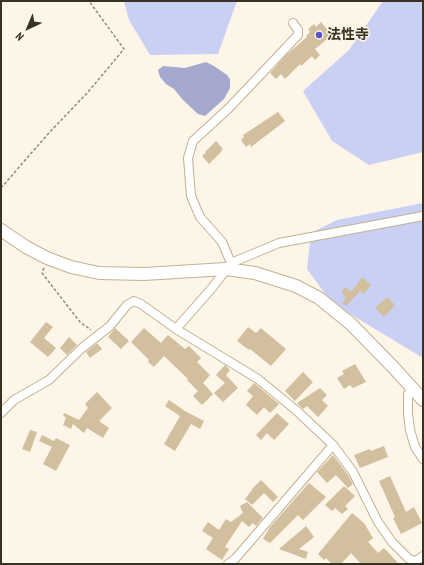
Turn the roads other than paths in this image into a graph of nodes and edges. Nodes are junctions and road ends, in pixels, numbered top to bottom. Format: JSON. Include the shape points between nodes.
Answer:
{"nodes":[{"id":1,"x":293,"y":23,"type":"dead end"},
{"id":2,"x":423,"y":216,"type":"edge"},
{"id":3,"x":1,"y":230,"type":"edge"},
{"id":4,"x":228,"y":266,"type":"junction"},
{"id":5,"x":176,"y":329,"type":"junction"},
{"id":6,"x":415,"y":390,"type":"junction"},
{"id":7,"x":423,"y":400,"type":"edge"},
{"id":8,"x":1,"y":412,"type":"edge"},
{"id":9,"x":333,"y":445,"type":"junction"},
{"id":10,"x":423,"y":459,"type":"edge"},
{"id":11,"x":423,"y":556,"type":"edge"},
{"id":12,"x":416,"y":563,"type":"edge"},
{"id":13,"x":228,"y":564,"type":"edge"}],
"edges":[{"from":1,"to":4,"type":"street","via":[[298,35],[229,108],[193,141],[188,158],[191,196],[200,217],[222,242]]},
{"from":2,"to":4,"type":"street","via":[[279,243]]},
{"from":3,"to":4,"type":"street","via":[[47,258],[99,273],[120,275]]},
{"from":4,"to":5,"type":"street"},
{"from":4,"to":6,"type":"street","via":[[278,279],[319,298],[366,338]]},
{"from":5,"to":8,"type":"street","via":[[134,301],[49,380],[14,400]]},
{"from":5,"to":9,"type":"street","via":[[258,379]]},
{"from":6,"to":7,"type":"street"},
{"from":6,"to":10,"type":"street","via":[[408,394],[408,414],[415,448]]},
{"from":9,"to":12,"type":"street","via":[[354,472],[378,522],[392,542]]},
{"from":9,"to":13,"type":"street"},
{"from":11,"to":12,"type":"street"}]}
